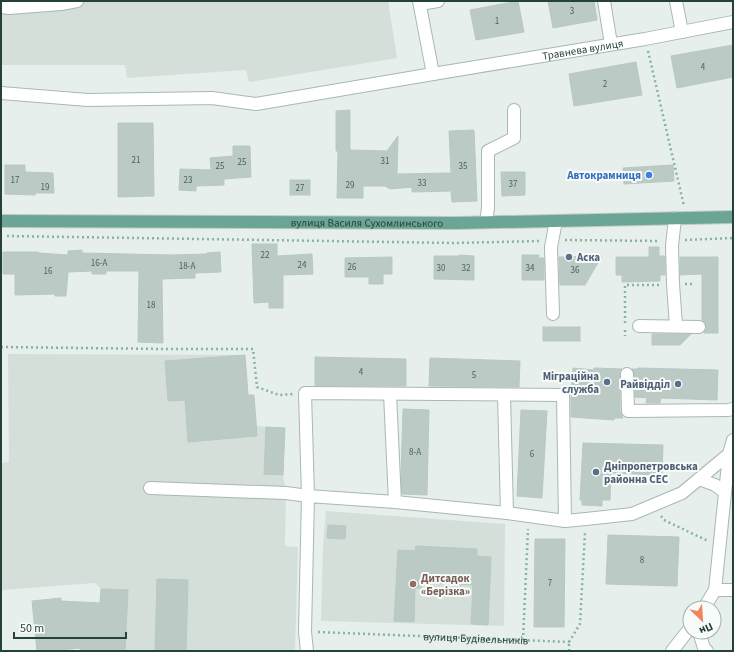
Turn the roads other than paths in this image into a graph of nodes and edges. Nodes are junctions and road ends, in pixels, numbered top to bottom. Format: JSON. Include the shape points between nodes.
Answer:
{"nodes":[{"id":1,"x":77,"y":1,"type":"edge"},
{"id":2,"x":438,"y":1,"type":"edge"},
{"id":3,"x":604,"y":1,"type":"edge"},
{"id":4,"x":676,"y":1,"type":"edge"},
{"id":5,"x":420,"y":3,"type":"edge"},
{"id":6,"x":1,"y":7,"type":"edge"},
{"id":7,"x":733,"y":22,"type":"edge"},
{"id":8,"x":682,"y":32,"type":"junction"},
{"id":9,"x":611,"y":44,"type":"junction"},
{"id":10,"x":433,"y":74,"type":"junction"},
{"id":11,"x":1,"y":93,"type":"edge"},
{"id":12,"x":514,"y":110,"type":"dead end"},
{"id":13,"x":733,"y":217,"type":"edge"},
{"id":14,"x":681,"y":218,"type":"junction"},
{"id":15,"x":1,"y":221,"type":"edge"},
{"id":16,"x":556,"y":221,"type":"junction"},
{"id":17,"x":486,"y":222,"type":"junction"},
{"id":18,"x":553,"y":314,"type":"dead end"},
{"id":19,"x":639,"y":326,"type":"dead end"},
{"id":20,"x":676,"y":326,"type":"junction"},
{"id":21,"x":699,"y":327,"type":"dead end"},
{"id":22,"x":627,"y":374,"type":"dead end"},
{"id":23,"x":390,"y":394,"type":"junction"},
{"id":24,"x":504,"y":395,"type":"junction"},
{"id":25,"x":733,"y":409,"type":"edge"},
{"id":26,"x":733,"y":440,"type":"edge"},
{"id":27,"x":729,"y":454,"type":"junction"},
{"id":28,"x":699,"y":478,"type":"junction"},
{"id":29,"x":150,"y":488,"type":"dead end"},
{"id":30,"x":725,"y":492,"type":"junction"},
{"id":31,"x":308,"y":496,"type":"junction"},
{"id":32,"x":395,"y":502,"type":"junction"},
{"id":33,"x":506,"y":513,"type":"junction"},
{"id":34,"x":565,"y":520,"type":"junction"},
{"id":35,"x":715,"y":590,"type":"junction"},
{"id":36,"x":733,"y":590,"type":"edge"},
{"id":37,"x":709,"y":600,"type":"edge"},
{"id":38,"x":682,"y":638,"type":"edge"},
{"id":39,"x":702,"y":640,"type":"edge"},
{"id":40,"x":307,"y":651,"type":"edge"},
{"id":41,"x":672,"y":651,"type":"edge"},
{"id":42,"x":707,"y":651,"type":"edge"}],
"edges":[{"from":1,"to":6,"type":"street","via":[[16,8]]},
{"from":2,"to":5,"type":"street"},
{"from":3,"to":9,"type":"street"},
{"from":4,"to":8,"type":"street"},
{"from":5,"to":10,"type":"street"},
{"from":7,"to":8,"type":"street","name":"Травнева вулиця"},
{"from":8,"to":9,"type":"street","name":"Травнева вулиця"},
{"from":9,"to":10,"type":"street","name":"Травнева вулиця"},
{"from":10,"to":11,"type":"street","name":"Травнева вулиця","via":[[256,104],[212,98],[88,100]]},
{"from":12,"to":17,"type":"street","via":[[514,138],[488,151]]},
{"from":13,"to":14,"type":"main road","name":"вулиця Василя Сухомлинського"},
{"from":14,"to":16,"type":"main road","name":"вулиця Василя Сухомлинського"},
{"from":14,"to":20,"type":"street","via":[[673,241],[672,284]]},
{"from":15,"to":17,"type":"main road","name":"вулиця Василя Сухомлинського"},
{"from":16,"to":17,"type":"main road","name":"вулиця Василя Сухомлинського"},
{"from":16,"to":18,"type":"street","via":[[551,246]]},
{"from":19,"to":20,"type":"street"},
{"from":20,"to":21,"type":"street"},
{"from":22,"to":25,"type":"street","via":[[628,411]]},
{"from":23,"to":24,"type":"street"},
{"from":23,"to":31,"type":"street","via":[[305,393]]},
{"from":23,"to":32,"type":"street"},
{"from":24,"to":33,"type":"street"},
{"from":24,"to":34,"type":"street","via":[[563,395]]},
{"from":26,"to":27,"type":"street"},
{"from":27,"to":28,"type":"street"},
{"from":27,"to":30,"type":"street"},
{"from":28,"to":30,"type":"street"},
{"from":28,"to":34,"type":"street","via":[[682,493],[632,514]]},
{"from":29,"to":31,"type":"street"},
{"from":30,"to":35,"type":"street"},
{"from":31,"to":32,"type":"street"},
{"from":31,"to":40,"type":"street","via":[[305,632]]},
{"from":32,"to":33,"type":"street"},
{"from":33,"to":34,"type":"street"},
{"from":35,"to":36,"type":"street"},
{"from":35,"to":37,"type":"street"},
{"from":38,"to":41,"type":"street"},
{"from":39,"to":42,"type":"street"}]}
